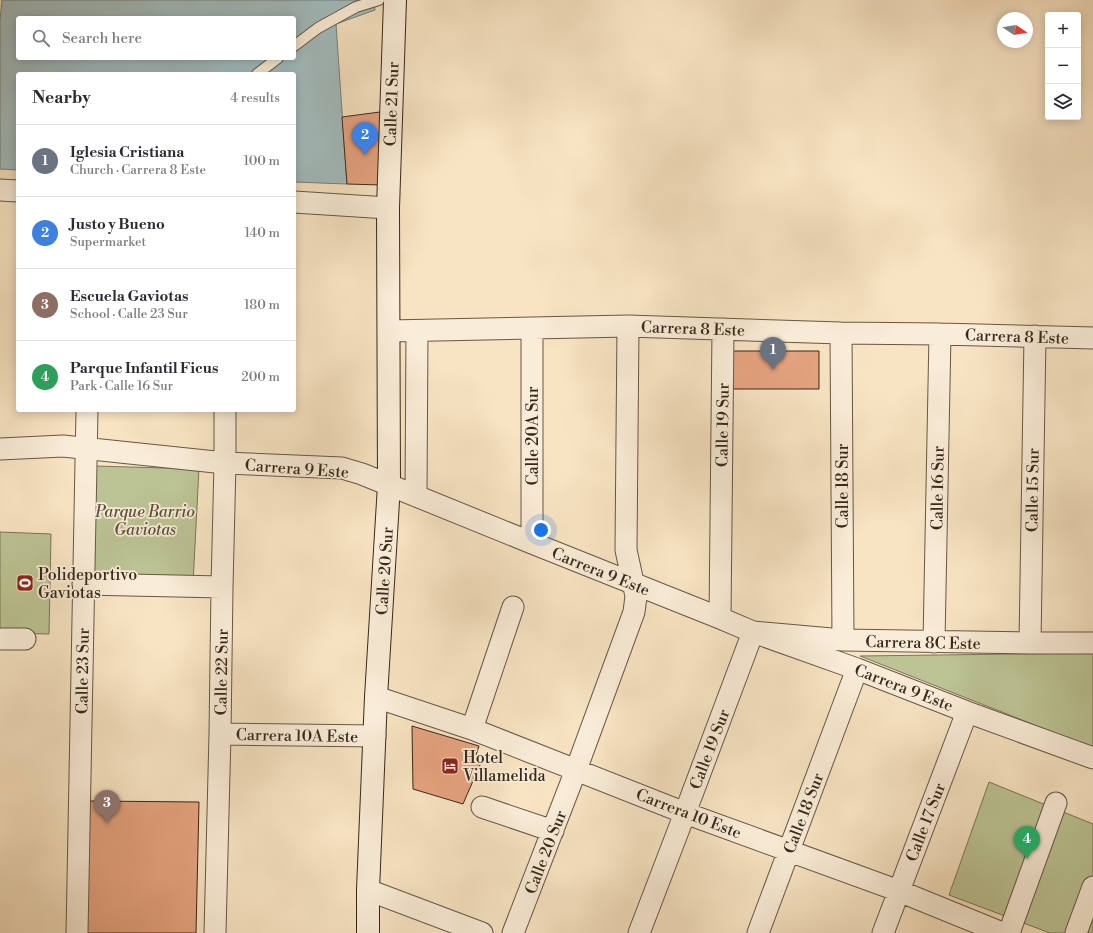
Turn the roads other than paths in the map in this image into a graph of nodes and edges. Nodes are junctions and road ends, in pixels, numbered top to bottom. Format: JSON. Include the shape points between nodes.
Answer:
{"nodes":[{"id":1,"x":379,"y":0,"type":"edge"},
{"id":2,"x":395,"y":0,"type":"edge"},
{"id":3,"x":296,"y":44,"type":"edge"},
{"id":4,"x":275,"y":60,"type":"edge"},
{"id":5,"x":260,"y":72,"type":"edge"},
{"id":6,"x":0,"y":190,"type":"edge"},
{"id":7,"x":16,"y":191,"type":"edge"},
{"id":8,"x":296,"y":202,"type":"edge"},
{"id":9,"x":388,"y":208,"type":"junction"},
{"id":10,"x":628,"y":326,"type":"junction"},
{"id":11,"x":532,"y":328,"type":"junction"},
{"id":12,"x":723,"y":329,"type":"junction"},
{"id":13,"x":417,"y":331,"type":"junction"},
{"id":14,"x":389,"y":332,"type":"junction"},
{"id":15,"x":841,"y":333,"type":"junction"},
{"id":16,"x":940,"y":334,"type":"junction"},
{"id":17,"x":1035,"y":336,"type":"junction"},
{"id":18,"x":1093,"y":338,"type":"edge"},
{"id":19,"x":87,"y":412,"type":"edge"},
{"id":20,"x":225,"y":412,"type":"edge"},
{"id":21,"x":87,"y":448,"type":"junction"},
{"id":22,"x":0,"y":449,"type":"edge"},
{"id":23,"x":225,"y":463,"type":"junction"},
{"id":24,"x":389,"y":485,"type":"junction"},
{"id":25,"x":416,"y":496,"type":"junction"},
{"id":26,"x":532,"y":543,"type":"junction"},
{"id":27,"x":634,"y":583,"type":"junction"},
{"id":28,"x":84,"y":584,"type":"junction"},
{"id":29,"x":222,"y":587,"type":"junction"},
{"id":30,"x":513,"y":607,"type":"dead end"},
{"id":31,"x":720,"y":618,"type":"junction"},
{"id":32,"x":753,"y":632,"type":"junction"},
{"id":33,"x":0,"y":639,"type":"edge"},
{"id":34,"x":25,"y":639,"type":"dead end"},
{"id":35,"x":843,"y":640,"type":"junction"},
{"id":36,"x":934,"y":642,"type":"junction"},
{"id":37,"x":1093,"y":643,"type":"edge"},
{"id":38,"x":1030,"y":644,"type":"junction"},
{"id":39,"x":857,"y":670,"type":"junction"},
{"id":40,"x":376,"y":697,"type":"junction"},
{"id":41,"x":967,"y":712,"type":"junction"},
{"id":42,"x":472,"y":729,"type":"junction"},
{"id":43,"x":220,"y":734,"type":"junction"},
{"id":44,"x":375,"y":736,"type":"junction"},
{"id":45,"x":1093,"y":758,"type":"edge"},
{"id":46,"x":576,"y":770,"type":"junction"},
{"id":47,"x":1056,"y":803,"type":"dead end"},
{"id":48,"x":482,"y":807,"type":"dead end"},
{"id":49,"x":685,"y":813,"type":"junction"},
{"id":50,"x":553,"y":831,"type":"junction"},
{"id":51,"x":789,"y":850,"type":"junction"},
{"id":52,"x":1093,"y":887,"type":"edge"},
{"id":53,"x":368,"y":890,"type":"junction"},
{"id":54,"x":899,"y":891,"type":"junction"},
{"id":55,"x":77,"y":933,"type":"edge"},
{"id":56,"x":215,"y":933,"type":"edge"},
{"id":57,"x":368,"y":933,"type":"edge"},
{"id":58,"x":482,"y":933,"type":"edge"},
{"id":59,"x":514,"y":933,"type":"edge"},
{"id":60,"x":639,"y":933,"type":"edge"},
{"id":61,"x":758,"y":933,"type":"edge"},
{"id":62,"x":883,"y":933,"type":"edge"},
{"id":63,"x":1002,"y":933,"type":"edge"},
{"id":64,"x":1009,"y":933,"type":"edge"},
{"id":65,"x":1076,"y":933,"type":"edge"}],
"edges":[{"from":1,"to":3,"type":"lane","via":[[356,7],[318,28]]},
{"from":2,"to":9,"type":"street","name":"Calle 21 Sur"},
{"from":4,"to":5,"type":"lane"},
{"from":6,"to":7,"type":"street"},
{"from":8,"to":9,"type":"street"},
{"from":9,"to":14,"type":"street","name":"Calle 20 Sur"},
{"from":10,"to":11,"type":"street","name":"Carrera 8 Este"},
{"from":10,"to":12,"type":"street","name":"Carrera 8 Este"},
{"from":10,"to":27,"type":"street","name":"Calle 20 Sur","via":[[626,550]]},
{"from":11,"to":13,"type":"street","name":"Carrera 8 Este"},
{"from":11,"to":26,"type":"street","name":"Calle 20A Sur"},
{"from":12,"to":15,"type":"street","name":"Carrera 8 Este"},
{"from":12,"to":31,"type":"street","name":"Calle 19 Sur"},
{"from":13,"to":14,"type":"street","name":"Carrera 8 Este"},
{"from":13,"to":25,"type":"street"},
{"from":14,"to":24,"type":"street","name":"Calle 20 Sur"},
{"from":15,"to":16,"type":"street","name":"Carrera 8 Este"},
{"from":15,"to":35,"type":"street","name":"Calle 18 Sur"},
{"from":16,"to":17,"type":"street","name":"Carrera 8 Este"},
{"from":16,"to":36,"type":"street","name":"Calle 16 Sur"},
{"from":17,"to":18,"type":"street","name":"Carrera 8 Este"},
{"from":17,"to":38,"type":"street","name":"Calle 15 Sur"},
{"from":19,"to":21,"type":"street","name":"Calle 23 Sur"},
{"from":20,"to":23,"type":"street","name":"Calle 22 Sur"},
{"from":21,"to":22,"type":"street","name":"Carrera 9 Este","via":[[63,446]]},
{"from":21,"to":23,"type":"street","name":"Carrera 9 Este"},
{"from":21,"to":28,"type":"street","name":"Calle 23 Sur"},
{"from":23,"to":24,"type":"street","name":"Carrera 9 Este","via":[[342,468]]},
{"from":23,"to":29,"type":"street","name":"Calle 22 Sur"},
{"from":24,"to":25,"type":"street","name":"Carrera 9 Este"},
{"from":24,"to":40,"type":"street","name":"Calle 20 Sur"},
{"from":25,"to":26,"type":"street","name":"Carrera 9 Este"},
{"from":26,"to":27,"type":"street","name":"Carrera 9 Este"},
{"from":27,"to":31,"type":"street","name":"Carrera 9 Este"},
{"from":27,"to":46,"type":"street","name":"Calle 20 Sur","via":[[634,612]]},
{"from":28,"to":29,"type":"street"},
{"from":28,"to":55,"type":"street","name":"Calle 23 Sur"},
{"from":29,"to":43,"type":"street","name":"Calle 22 Sur"},
{"from":30,"to":42,"type":"street"},
{"from":31,"to":32,"type":"street","name":"Carrera 9 Este"},
{"from":32,"to":35,"type":"street","name":"Carrera 8C Este"},
{"from":32,"to":39,"type":"street","name":"Carrera 9 Este"},
{"from":32,"to":49,"type":"street","name":"Calle 19 Sur"},
{"from":33,"to":34,"type":"street"},
{"from":35,"to":36,"type":"street","name":"Carrera 8C Este"},
{"from":36,"to":38,"type":"street","name":"Carrera 8C Este"},
{"from":37,"to":38,"type":"street","name":"Carrera 8C Este"},
{"from":39,"to":41,"type":"street","name":"Carrera 9 Este"},
{"from":39,"to":51,"type":"street","name":"Calle 18 Sur"},
{"from":40,"to":42,"type":"street","name":"Carrera 10 Este"},
{"from":40,"to":44,"type":"street","name":"Calle 20 Sur"},
{"from":41,"to":45,"type":"street","name":"Carrera 9 Este"},
{"from":41,"to":54,"type":"street","name":"Calle 17 Sur"},
{"from":42,"to":46,"type":"street","name":"Carrera 10 Este"},
{"from":43,"to":44,"type":"street","name":"Carrera 10A Este"},
{"from":43,"to":56,"type":"street","name":"Calle 22 Sur"},
{"from":44,"to":53,"type":"street","name":"Calle 20 Sur"},
{"from":46,"to":49,"type":"street","name":"Carrera 10 Este"},
{"from":46,"to":50,"type":"street","name":"Calle 20 Sur"},
{"from":47,"to":64,"type":"street"},
{"from":48,"to":50,"type":"street"},
{"from":49,"to":51,"type":"street","name":"Carrera 10 Este"},
{"from":49,"to":60,"type":"street","name":"Calle 19 Sur"},
{"from":50,"to":59,"type":"street","name":"Calle 20 Sur"},
{"from":51,"to":54,"type":"street","name":"Carrera 10 Este"},
{"from":51,"to":61,"type":"street","name":"Calle 18 Sur"},
{"from":52,"to":65,"type":"street"},
{"from":53,"to":57,"type":"street","name":"Calle 20 Sur"},
{"from":53,"to":58,"type":"street"},
{"from":54,"to":62,"type":"street","name":"Calle 17 Sur"},
{"from":54,"to":63,"type":"street","name":"Carrera 10 Este"}]}
